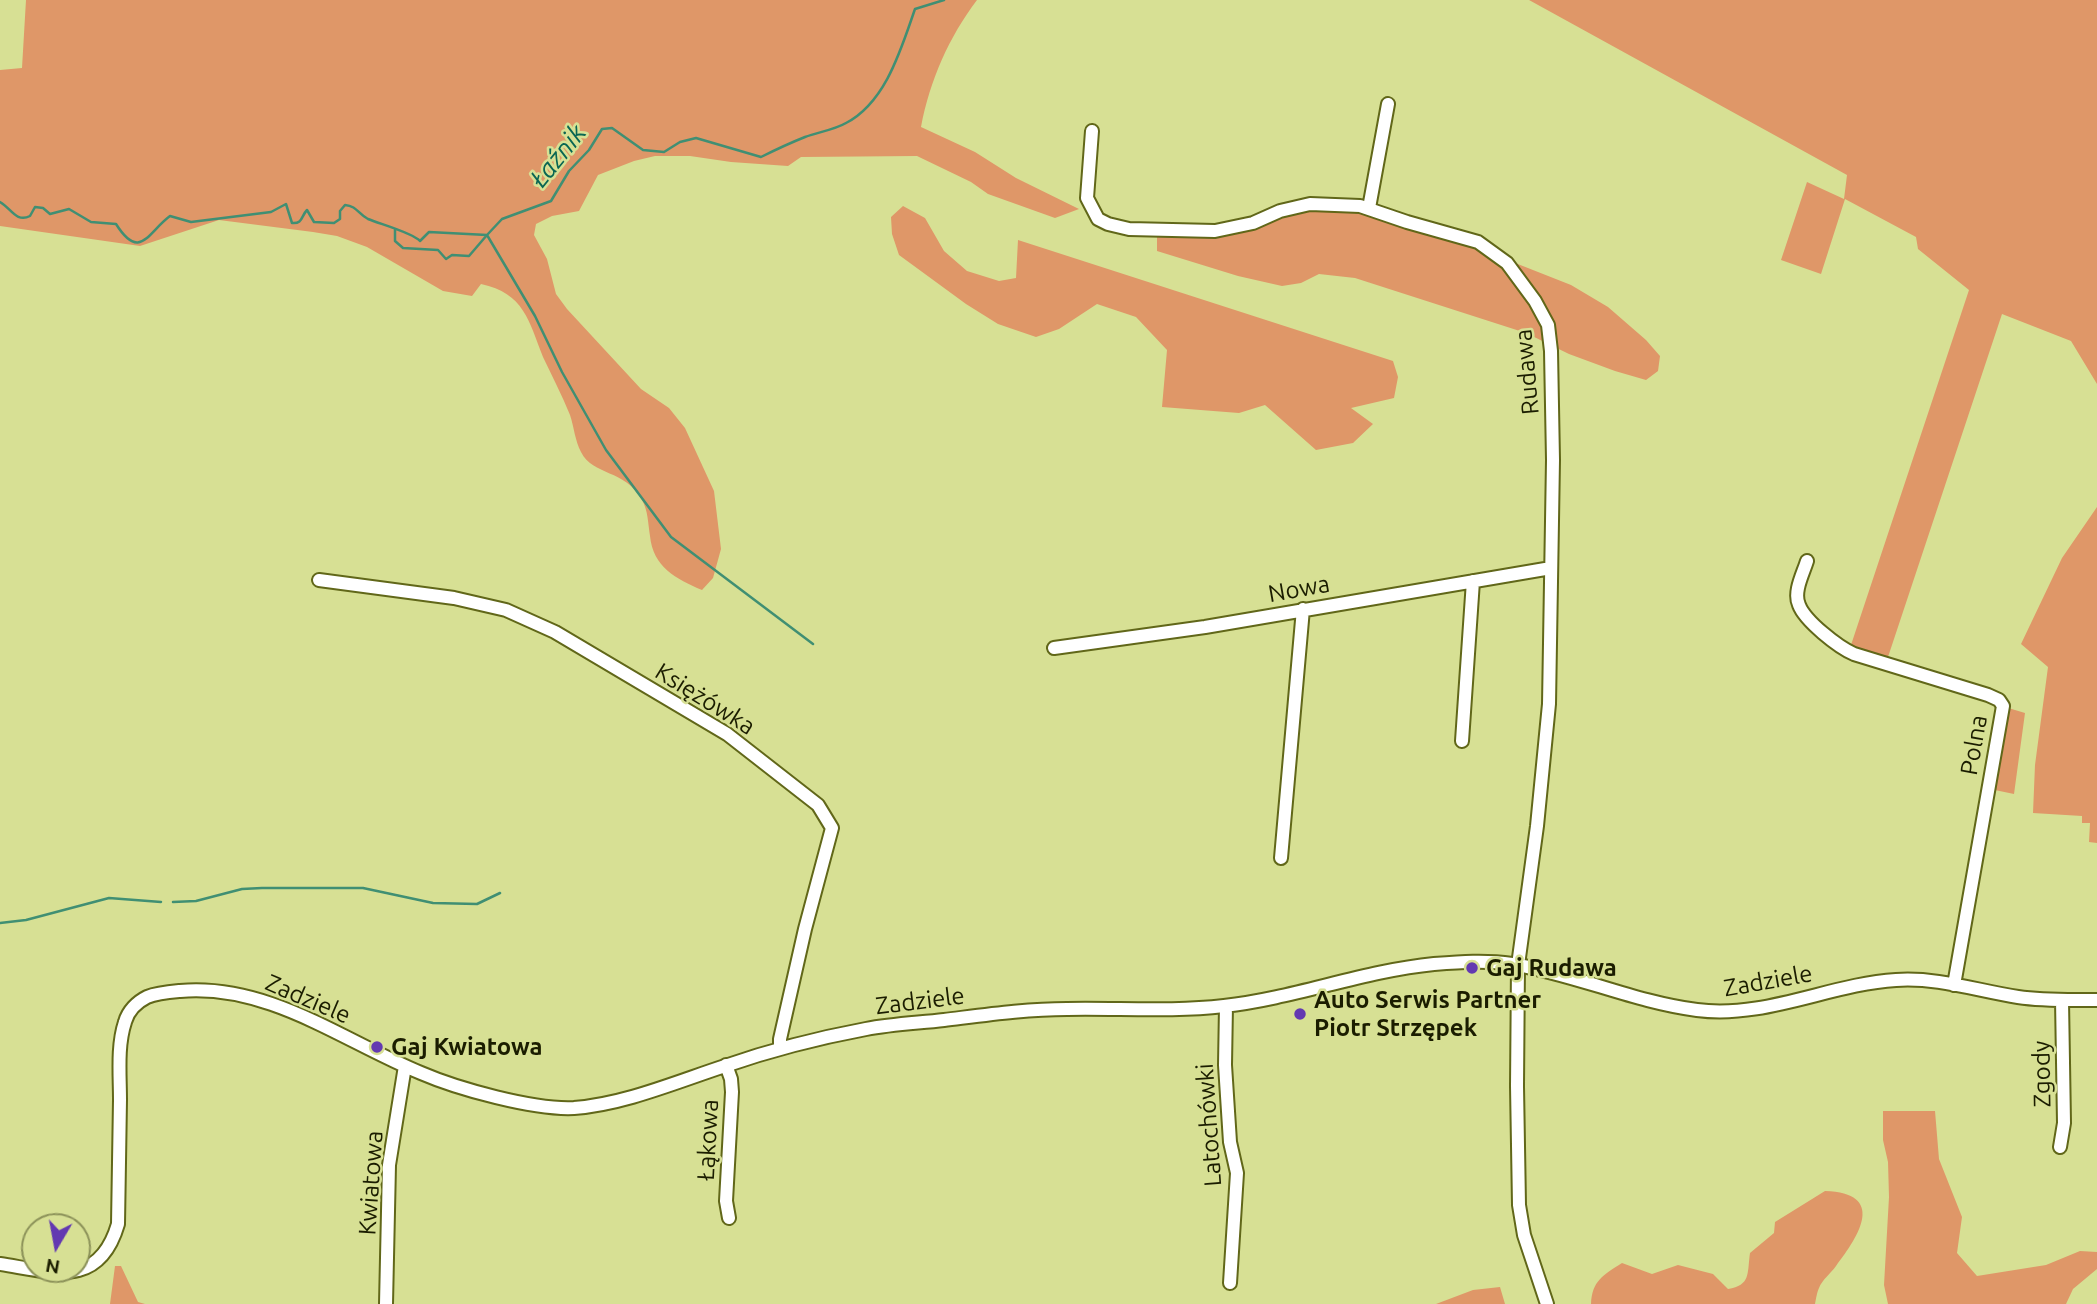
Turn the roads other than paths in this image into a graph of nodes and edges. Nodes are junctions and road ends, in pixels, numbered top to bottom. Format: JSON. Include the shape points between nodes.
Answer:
{"nodes":[{"id":1,"x":1388,"y":104,"type":"dead end"},
{"id":2,"x":1092,"y":131,"type":"dead end"},
{"id":3,"x":1369,"y":208,"type":"junction"},
{"id":4,"x":1807,"y":561,"type":"dead end"},
{"id":5,"x":1551,"y":568,"type":"junction"},
{"id":6,"x":318,"y":580,"type":"dead end"},
{"id":7,"x":1473,"y":581,"type":"junction"},
{"id":8,"x":1303,"y":609,"type":"junction"},
{"id":9,"x":1054,"y":648,"type":"dead end"},
{"id":10,"x":1462,"y":741,"type":"dead end"},
{"id":11,"x":1281,"y":858,"type":"dead end"},
{"id":12,"x":1518,"y":965,"type":"junction"},
{"id":13,"x":1954,"y":985,"type":"junction"},
{"id":14,"x":2062,"y":1000,"type":"junction"},
{"id":15,"x":2097,"y":1000,"type":"edge"},
{"id":16,"x":1226,"y":1006,"type":"junction"},
{"id":17,"x":780,"y":1048,"type":"junction"},
{"id":18,"x":726,"y":1065,"type":"junction"},
{"id":19,"x":405,"y":1066,"type":"junction"},
{"id":20,"x":2060,"y":1147,"type":"dead end"},
{"id":21,"x":729,"y":1218,"type":"dead end"},
{"id":22,"x":0,"y":1265,"type":"edge"},
{"id":23,"x":1230,"y":1283,"type":"dead end"},
{"id":24,"x":386,"y":1304,"type":"edge"},
{"id":25,"x":1547,"y":1304,"type":"edge"}],
"edges":[{"from":1,"to":3,"type":"street"},
{"from":2,"to":3,"type":"street","name":"Rudawa","via":[[1087,198],[1098,219],[1115,227],[1215,231],[1310,204]]},
{"from":3,"to":5,"type":"street","name":"Rudawa","via":[[1478,242],[1507,263],[1548,325]]},
{"from":4,"to":13,"type":"street","name":"Polna","via":[[1797,590],[1799,605],[1837,646],[1988,695],[2003,706]]},
{"from":5,"to":7,"type":"street","name":"Nowa"},
{"from":5,"to":12,"type":"street","name":"Rudawa","via":[[1544,766]]},
{"from":6,"to":17,"type":"street","name":"Księżówka","via":[[454,598],[506,610],[543,626],[727,734],[818,805],[832,828]]},
{"from":7,"to":8,"type":"street","name":"Nowa"},
{"from":7,"to":10,"type":"street"},
{"from":8,"to":9,"type":"street","name":"Nowa"},
{"from":8,"to":11,"type":"street"},
{"from":12,"to":13,"type":"street","name":"Zadziele","via":[[1717,1012],[1766,1007],[1897,979]]},
{"from":12,"to":16,"type":"street","name":"Zadziele","via":[[1461,962],[1412,967]]},
{"from":12,"to":25,"type":"street","name":"Rudawa","via":[[1519,1205]]},
{"from":13,"to":14,"type":"street","name":"Zadziele"},
{"from":14,"to":15,"type":"street","name":"Zadziele"},
{"from":14,"to":20,"type":"street","name":"Zgody","via":[[2064,1123]]},
{"from":16,"to":17,"type":"street","name":"Zadziele","via":[[1000,1013],[870,1028]]},
{"from":16,"to":23,"type":"street","name":"Latochówki","via":[[1230,1142],[1237,1173]]},
{"from":17,"to":18,"type":"street","name":"Zadziele"},
{"from":18,"to":19,"type":"street","name":"Zadziele","via":[[667,1086],[570,1108],[467,1089]]},
{"from":18,"to":21,"type":"street","name":"Łąkowa","via":[[732,1092]]},
{"from":19,"to":22,"type":"street","name":"Zadziele","via":[[279,1006],[238,993],[191,990],[146,998],[133,1007],[123,1030],[118,1224],[113,1243],[97,1262],[69,1272]]},
{"from":19,"to":24,"type":"street","name":"Kwiatowa","via":[[389,1165]]}]}
